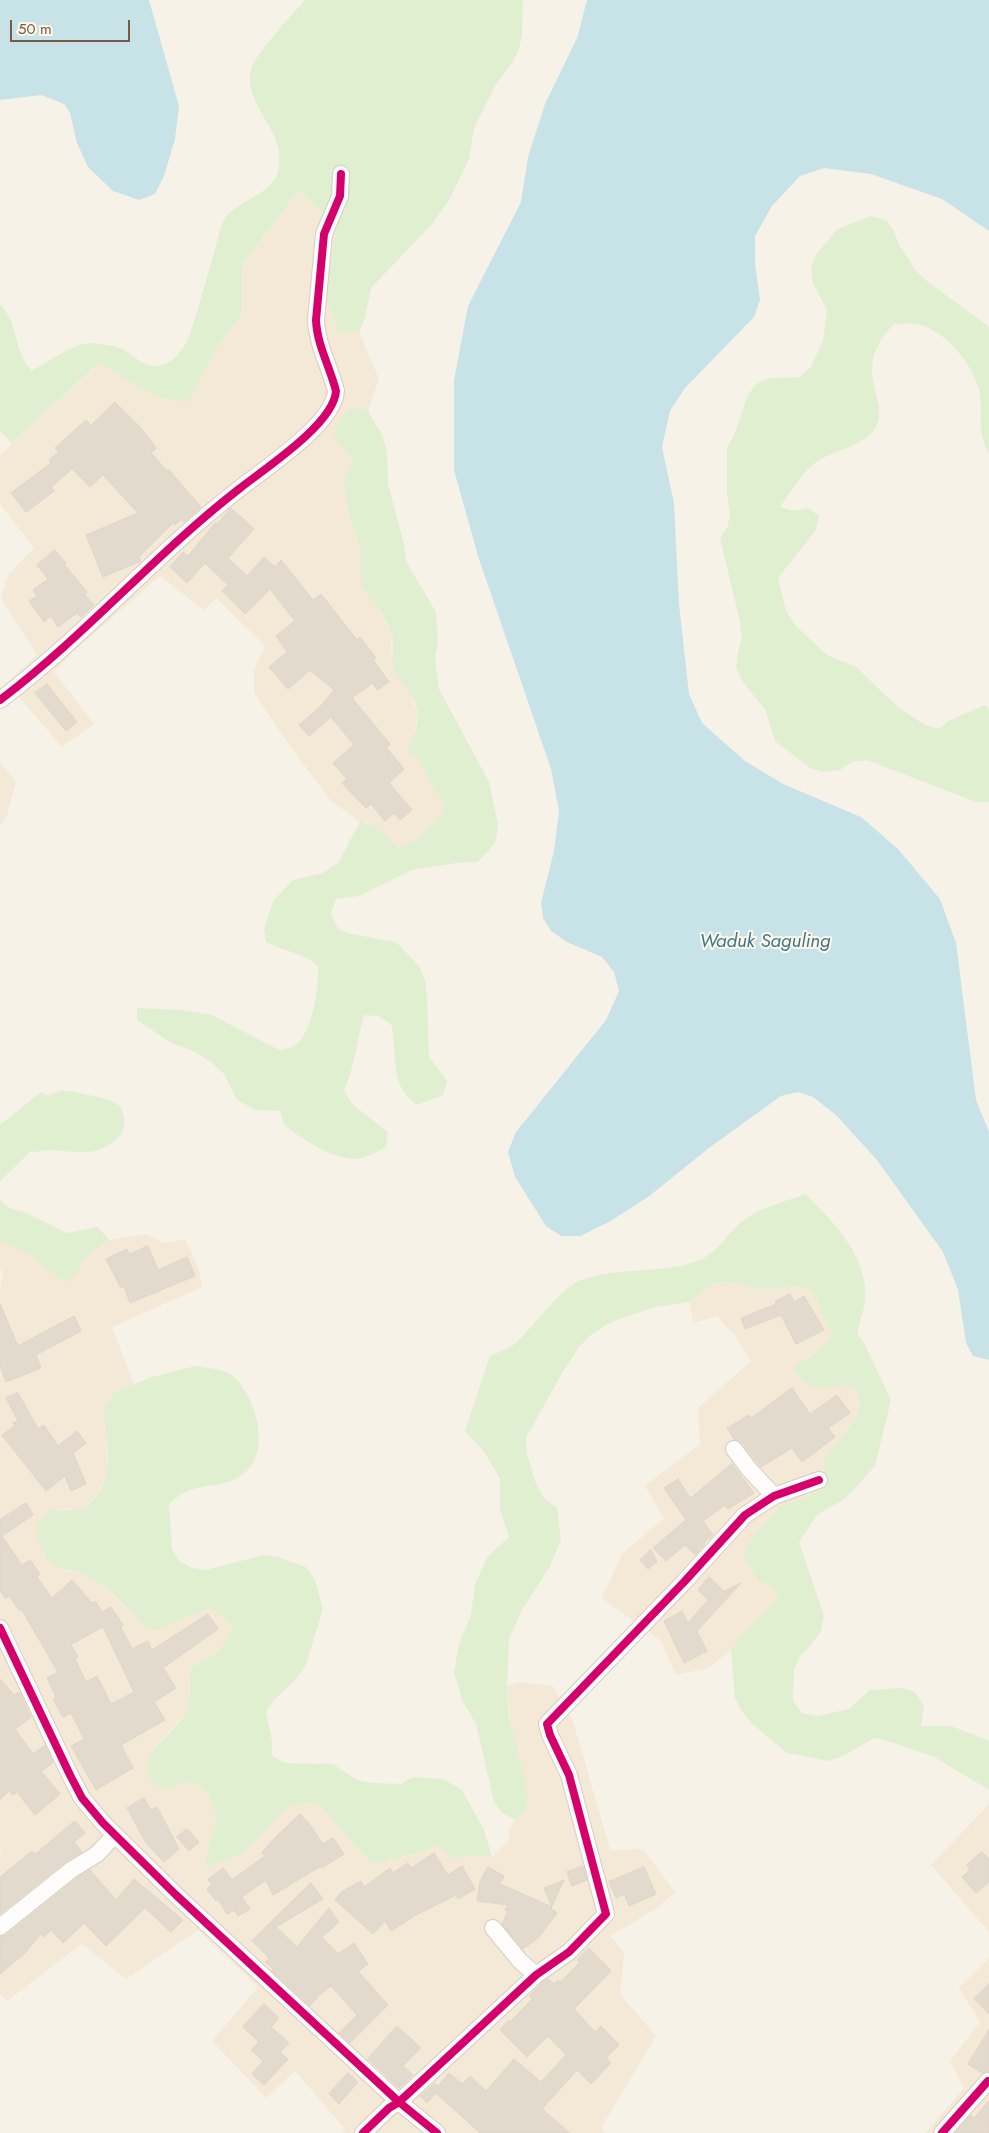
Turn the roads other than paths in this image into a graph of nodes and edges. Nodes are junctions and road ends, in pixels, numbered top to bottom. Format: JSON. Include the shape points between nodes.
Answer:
{"nodes":[{"id":1,"x":341,"y":174,"type":"dead end"},
{"id":2,"x":0,"y":700,"type":"edge"},
{"id":3,"x":734,"y":1449,"type":"dead end"},
{"id":4,"x":819,"y":1480,"type":"dead end"},
{"id":5,"x":774,"y":1496,"type":"junction"},
{"id":6,"x":0,"y":1628,"type":"edge"},
{"id":7,"x":115,"y":1835,"type":"junction"},
{"id":8,"x":0,"y":1928,"type":"edge"},
{"id":9,"x":493,"y":1928,"type":"dead end"},
{"id":10,"x":536,"y":1975,"type":"junction"},
{"id":11,"x":988,"y":2081,"type":"dead end"},
{"id":12,"x":399,"y":2102,"type":"junction"},
{"id":13,"x":363,"y":2133,"type":"edge"},
{"id":14,"x":436,"y":2133,"type":"edge"},
{"id":15,"x":942,"y":2133,"type":"edge"}],
"edges":[{"from":1,"to":2,"type":"street","via":[[340,196],[324,234],[316,320],[318,339],[336,391],[336,398],[327,414],[306,437],[221,503],[40,669]]},
{"from":3,"to":5,"type":"street"},
{"from":4,"to":5,"type":"street"},
{"from":5,"to":10,"type":"street","via":[[745,1514],[547,1724],[569,1775],[606,1914],[569,1952]]},
{"from":6,"to":7,"type":"street","via":[[82,1798]]},
{"from":7,"to":8,"type":"street","via":[[97,1854],[71,1870]]},
{"from":7,"to":12,"type":"street"},
{"from":9,"to":10,"type":"street"},
{"from":10,"to":12,"type":"street"},
{"from":11,"to":15,"type":"street"},
{"from":12,"to":13,"type":"street"},
{"from":12,"to":14,"type":"street"}]}
